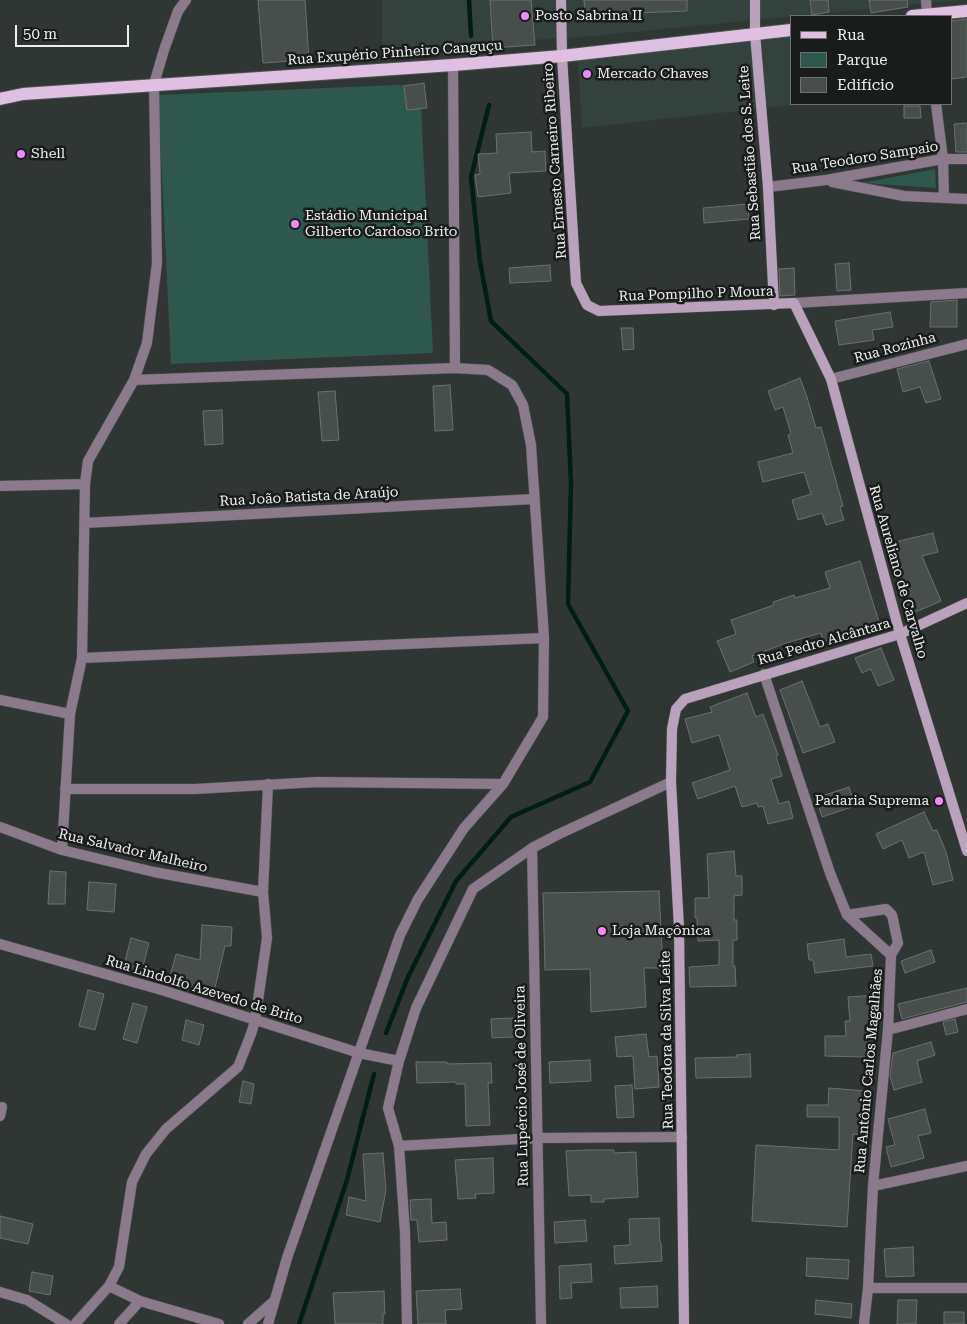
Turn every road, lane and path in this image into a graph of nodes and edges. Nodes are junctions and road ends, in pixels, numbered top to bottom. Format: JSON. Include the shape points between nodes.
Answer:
{"nodes":[{"id":1,"x":186,"y":0,"type":"edge"},
{"id":2,"x":561,"y":0,"type":"edge"},
{"id":3,"x":755,"y":0,"type":"edge"},
{"id":4,"x":926,"y":0,"type":"edge"},
{"id":5,"x":967,"y":11,"type":"edge"},
{"id":6,"x":927,"y":15,"type":"edge"},
{"id":7,"x":790,"y":30,"type":"edge"},
{"id":8,"x":755,"y":34,"type":"junction"},
{"id":9,"x":562,"y":56,"type":"junction"},
{"id":10,"x":453,"y":65,"type":"junction"},
{"id":11,"x":154,"y":84,"type":"junction"},
{"id":12,"x":0,"y":99,"type":"edge"},
{"id":13,"x":936,"y":105,"type":"edge"},
{"id":14,"x":967,"y":158,"type":"edge"},
{"id":15,"x":943,"y":159,"type":"junction"},
{"id":16,"x":826,"y":180,"type":"junction"},
{"id":17,"x":768,"y":187,"type":"junction"},
{"id":18,"x":944,"y":198,"type":"junction"},
{"id":19,"x":967,"y":199,"type":"edge"},
{"id":20,"x":967,"y":293,"type":"edge"},
{"id":21,"x":794,"y":304,"type":"junction"},
{"id":22,"x":774,"y":305,"type":"junction"},
{"id":23,"x":598,"y":311,"type":"joint"},
{"id":24,"x":967,"y":344,"type":"edge"},
{"id":25,"x":455,"y":368,"type":"junction"},
{"id":26,"x":134,"y":380,"type":"junction"},
{"id":27,"x":831,"y":380,"type":"junction"},
{"id":28,"x":85,"y":484,"type":"junction"},
{"id":29,"x":0,"y":486,"type":"edge"},
{"id":30,"x":534,"y":499,"type":"junction"},
{"id":31,"x":85,"y":523,"type":"junction"},
{"id":32,"x":967,"y":603,"type":"edge"},
{"id":33,"x":900,"y":634,"type":"junction"},
{"id":34,"x":544,"y":638,"type":"junction"},
{"id":35,"x":82,"y":658,"type":"junction"},
{"id":36,"x":764,"y":674,"type":"junction"},
{"id":37,"x":685,"y":698,"type":"joint"},
{"id":38,"x":0,"y":700,"type":"edge"},
{"id":39,"x":70,"y":714,"type":"junction"},
{"id":40,"x":672,"y":782,"type":"junction"},
{"id":41,"x":268,"y":784,"type":"junction"},
{"id":42,"x":503,"y":784,"type":"junction"},
{"id":43,"x":65,"y":790,"type":"junction"},
{"id":44,"x":0,"y":827,"type":"edge"},
{"id":45,"x":532,"y":848,"type":"junction"},
{"id":46,"x":62,"y":850,"type":"junction"},
{"id":47,"x":967,"y":851,"type":"edge"},
{"id":48,"x":263,"y":892,"type":"junction"},
{"id":49,"x":847,"y":915,"type":"junction"},
{"id":50,"x":0,"y":944,"type":"edge"},
{"id":51,"x":891,"y":955,"type":"junction"},
{"id":52,"x":967,"y":1009,"type":"edge"},
{"id":53,"x":255,"y":1021,"type":"junction"},
{"id":54,"x":888,"y":1030,"type":"junction"},
{"id":55,"x":359,"y":1053,"type":"junction"},
{"id":56,"x":400,"y":1061,"type":"junction"},
{"id":57,"x":682,"y":1137,"type":"junction"},
{"id":58,"x":537,"y":1138,"type":"junction"},
{"id":59,"x":399,"y":1146,"type":"junction"},
{"id":60,"x":967,"y":1166,"type":"edge"},
{"id":61,"x":873,"y":1186,"type":"junction"},
{"id":62,"x":108,"y":1286,"type":"junction"},
{"id":63,"x":868,"y":1288,"type":"junction"},
{"id":64,"x":967,"y":1288,"type":"edge"},
{"id":65,"x":0,"y":1292,"type":"edge"},
{"id":66,"x":140,"y":1301,"type":"junction"},
{"id":67,"x":274,"y":1301,"type":"junction"},
{"id":68,"x":66,"y":1324,"type":"edge"},
{"id":69,"x":76,"y":1324,"type":"edge"},
{"id":70,"x":120,"y":1324,"type":"edge"},
{"id":71,"x":219,"y":1324,"type":"edge"},
{"id":72,"x":248,"y":1324,"type":"edge"},
{"id":73,"x":268,"y":1324,"type":"edge"},
{"id":74,"x":408,"y":1324,"type":"edge"},
{"id":75,"x":541,"y":1324,"type":"edge"},
{"id":76,"x":684,"y":1324,"type":"edge"},
{"id":77,"x":864,"y":1324,"type":"edge"}],
"edges":[{"from":1,"to":11,"type":"street","via":[[178,11]]},
{"from":2,"to":9,"type":"street","name":"Rua Ernesto Carneiro Ribeiro"},
{"from":3,"to":8,"type":"street","name":"Rua Sebastião dos S. Leite"},
{"from":4,"to":6,"type":"street"},
{"from":5,"to":6,"type":"main road"},
{"from":7,"to":8,"type":"main road","name":"Rua Exupério Pinheiro Canguçu"},
{"from":8,"to":9,"type":"main road","name":"Rua Exupério Pinheiro Canguçu"},
{"from":8,"to":17,"type":"street","name":"Rua Sebastião dos S. Leite"},
{"from":9,"to":10,"type":"main road","name":"Rua Exupério Pinheiro Canguçu"},
{"from":9,"to":23,"type":"street","name":"Rua Ernesto Carneiro Ribeiro","via":[[576,283],[587,305]]},
{"from":10,"to":11,"type":"main road","name":"Rua Exupério Pinheiro Canguçu"},
{"from":10,"to":25,"type":"street"},
{"from":11,"to":12,"type":"main road","name":"Rua Exupério Pinheiro Canguçu","via":[[23,94]]},
{"from":11,"to":26,"type":"street","via":[[158,263],[147,343]]},
{"from":13,"to":15,"type":"street"},
{"from":14,"to":15,"type":"street","name":"Rua Teodoro Sampaio"},
{"from":15,"to":16,"type":"street","name":"Rua Teodoro Sampaio"},
{"from":15,"to":18,"type":"street"},
{"from":16,"to":17,"type":"street","name":"Rua Teodoro Sampaio"},
{"from":16,"to":18,"type":"street","via":[[904,196]]},
{"from":17,"to":22,"type":"street","name":"Rua Sebastião dos S. Leite"},
{"from":18,"to":19,"type":"street"},
{"from":20,"to":21,"type":"street"},
{"from":21,"to":22,"type":"street","name":"Rua Pompilho P Moura"},
{"from":21,"to":27,"type":"street","name":"Rua Aureliano de Carvalho"},
{"from":22,"to":23,"type":"street","name":"Rua Pompilho P Moura"},
{"from":24,"to":27,"type":"street","name":"Rua Rozinha"},
{"from":25,"to":26,"type":"street"},
{"from":25,"to":30,"type":"street","via":[[488,370],[512,385],[523,405],[531,445]]},
{"from":26,"to":28,"type":"street","via":[[88,461]]},
{"from":27,"to":33,"type":"street","name":"Rua Aureliano de Carvalho"},
{"from":28,"to":29,"type":"street"},
{"from":28,"to":31,"type":"street"},
{"from":30,"to":31,"type":"street","name":"Rua João Batista de Araújo"},
{"from":30,"to":34,"type":"street"},
{"from":31,"to":35,"type":"street"},
{"from":32,"to":33,"type":"street","name":"Rua Pedro Alcântara"},
{"from":33,"to":36,"type":"street","name":"Rua Pedro Alcântara"},
{"from":33,"to":47,"type":"street","name":"Rua Aureliano de Carvalho"},
{"from":34,"to":35,"type":"street"},
{"from":34,"to":42,"type":"street","via":[[543,717]]},
{"from":35,"to":39,"type":"street"},
{"from":36,"to":37,"type":"street","name":"Rua Pedro Alcântara"},
{"from":36,"to":49,"type":"street","name":"Rua Antônio Carlos Magalhães"},
{"from":37,"to":40,"type":"street","name":"Rua Teodora da Silva Leite","via":[[676,709],[672,729]]},
{"from":38,"to":39,"type":"street"},
{"from":39,"to":43,"type":"street"},
{"from":40,"to":45,"type":"street"},
{"from":40,"to":57,"type":"street","name":"Rua Teodora da Silva Leite","via":[[679,928]]},
{"from":41,"to":42,"type":"street"},
{"from":41,"to":43,"type":"street","via":[[196,789]]},
{"from":41,"to":48,"type":"street"},
{"from":42,"to":55,"type":"street","via":[[464,828],[418,899],[400,935]]},
{"from":43,"to":46,"type":"street"},
{"from":44,"to":46,"type":"street","name":"Rua Salvador Malheiro"},
{"from":45,"to":56,"type":"street","via":[[474,890],[416,1008]]},
{"from":45,"to":58,"type":"street","name":"Rua Lupércio José de Oliveira"},
{"from":46,"to":48,"type":"street","name":"Rua Salvador Malheiro","via":[[154,872]]},
{"from":48,"to":53,"type":"street","via":[[267,938]]},
{"from":49,"to":51,"type":"street","name":"Rua Antônio Carlos Magalhães"},
{"from":49,"to":51,"type":"street","via":[[886,909],[892,915],[898,943]]},
{"from":50,"to":53,"type":"street","name":"Rua Lindolfo Azevedo de Brito","via":[[165,991]]},
{"from":51,"to":54,"type":"street","name":"Rua Antônio Carlos Magalhães"},
{"from":52,"to":54,"type":"street"},
{"from":53,"to":55,"type":"street","name":"Rua Lindolfo Azevedo de Brito"},
{"from":53,"to":62,"type":"street","via":[[238,1066],[166,1129],[146,1154],[132,1182],[119,1267]]},
{"from":54,"to":61,"type":"street","name":"Rua Antônio Carlos Magalhães"},
{"from":55,"to":56,"type":"street","name":"Rua Lindolfo Azevedo de Brito"},
{"from":55,"to":67,"type":"street"},
{"from":56,"to":59,"type":"street","via":[[388,1108]]},
{"from":57,"to":58,"type":"street"},
{"from":57,"to":76,"type":"street","name":"Rua Teodora da Silva Leite"},
{"from":58,"to":59,"type":"street"},
{"from":58,"to":75,"type":"street","name":"Rua Lupércio José de Oliveira"},
{"from":59,"to":74,"type":"street"},
{"from":60,"to":61,"type":"street"},
{"from":61,"to":63,"type":"street","name":"Rua Antônio Carlos Magalhães"},
{"from":62,"to":66,"type":"street"},
{"from":62,"to":69,"type":"street"},
{"from":63,"to":64,"type":"street"},
{"from":63,"to":77,"type":"street","name":"Rua Antônio Carlos Magalhães"},
{"from":65,"to":68,"type":"street","via":[[27,1300]]},
{"from":66,"to":70,"type":"street"},
{"from":66,"to":71,"type":"street"},
{"from":67,"to":72,"type":"street"},
{"from":67,"to":73,"type":"street"}]}
